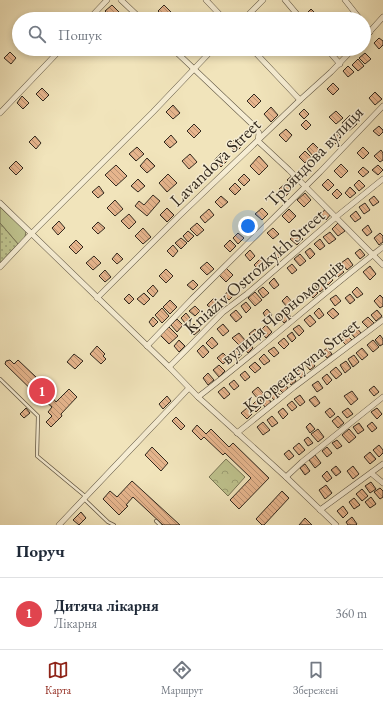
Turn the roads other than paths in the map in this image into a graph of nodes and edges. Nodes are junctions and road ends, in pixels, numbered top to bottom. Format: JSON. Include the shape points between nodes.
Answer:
{"nodes":[{"id":1,"x":107,"y":0,"type":"edge"},
{"id":2,"x":121,"y":0,"type":"edge"},
{"id":3,"x":206,"y":0,"type":"edge"},
{"id":4,"x":263,"y":0,"type":"edge"},
{"id":5,"x":285,"y":0,"type":"edge"},
{"id":6,"x":345,"y":0,"type":"edge"},
{"id":7,"x":96,"y":12,"type":"edge"},
{"id":8,"x":134,"y":12,"type":"edge"},
{"id":9,"x":217,"y":12,"type":"edge"},
{"id":10,"x":251,"y":12,"type":"edge"},
{"id":11,"x":295,"y":12,"type":"edge"},
{"id":12,"x":354,"y":12,"type":"edge"},
{"id":13,"x":383,"y":17,"type":"edge"},
{"id":14,"x":371,"y":31,"type":"edge"},
{"id":15,"x":54,"y":56,"type":"edge"},
{"id":16,"x":180,"y":56,"type":"edge"},
{"id":17,"x":207,"y":56,"type":"edge"},
{"id":18,"x":259,"y":56,"type":"edge"},
{"id":19,"x":333,"y":56,"type":"edge"},
{"id":20,"x":347,"y":56,"type":"edge"},
{"id":21,"x":340,"y":64,"type":"junction"},
{"id":22,"x":194,"y":69,"type":"junction"},
{"id":23,"x":300,"y":100,"type":"junction"},
{"id":24,"x":383,"y":106,"type":"edge"},
{"id":25,"x":0,"y":113,"type":"edge"},
{"id":26,"x":258,"y":141,"type":"junction"},
{"id":27,"x":383,"y":179,"type":"edge"},
{"id":28,"x":305,"y":186,"type":"junction"},
{"id":29,"x":0,"y":203,"type":"edge"},
{"id":30,"x":336,"y":217,"type":"junction"},
{"id":31,"x":31,"y":234,"type":"junction"},
{"id":32,"x":383,"y":247,"type":"edge"},
{"id":33,"x":373,"y":255,"type":"junction"},
{"id":34,"x":383,"y":264,"type":"edge"},
{"id":35,"x":0,"y":267,"type":"edge"},
{"id":36,"x":97,"y":298,"type":"junction"},
{"id":37,"x":383,"y":320,"type":"edge"},
{"id":38,"x":147,"y":346,"type":"junction"},
{"id":39,"x":169,"y":367,"type":"junction"},
{"id":40,"x":0,"y":379,"type":"edge"},
{"id":41,"x":189,"y":388,"type":"junction"},
{"id":42,"x":198,"y":397,"type":"junction"},
{"id":43,"x":383,"y":397,"type":"edge"},
{"id":44,"x":236,"y":433,"type":"junction"},
{"id":45,"x":383,"y":464,"type":"edge"},
{"id":46,"x":371,"y":473,"type":"junction"},
{"id":47,"x":286,"y":477,"type":"junction"},
{"id":48,"x":383,"y":483,"type":"edge"},
{"id":49,"x":85,"y":498,"type":"junction"},
{"id":50,"x":320,"y":510,"type":"junction"},
{"id":51,"x":156,"y":521,"type":"dead end"},
{"id":52,"x":59,"y":525,"type":"edge"},
{"id":53,"x":114,"y":525,"type":"edge"},
{"id":54,"x":160,"y":525,"type":"edge"},
{"id":55,"x":336,"y":525,"type":"edge"}],
"edges":[{"from":1,"to":7,"type":"street"},
{"from":2,"to":8,"type":"street"},
{"from":3,"to":9,"type":"street"},
{"from":4,"to":10,"type":"street"},
{"from":5,"to":11,"type":"street"},
{"from":6,"to":12,"type":"street"},
{"from":13,"to":14,"type":"street"},
{"from":15,"to":25,"type":"street"},
{"from":16,"to":22,"type":"street"},
{"from":17,"to":22,"type":"street"},
{"from":18,"to":23,"type":"street"},
{"from":19,"to":21,"type":"street"},
{"from":20,"to":21,"type":"street","name":"Lavandova Street"},
{"from":21,"to":23,"type":"street","name":"Lavandova Street"},
{"from":22,"to":26,"type":"street","via":[[253,125],[258,133]]},
{"from":22,"to":31,"type":"street"},
{"from":23,"to":26,"type":"street","name":"Lavandova Street"},
{"from":24,"to":28,"type":"street","name":"Трояндова вулиця"},
{"from":26,"to":28,"type":"street"},
{"from":26,"to":36,"type":"street","name":"Lavandova Street"},
{"from":27,"to":30,"type":"street","name":"Kniaziv Ostrozkykh Street"},
{"from":28,"to":30,"type":"street"},
{"from":28,"to":38,"type":"street","name":"Трояндова вулиця"},
{"from":29,"to":31,"type":"street"},
{"from":30,"to":33,"type":"street"},
{"from":30,"to":39,"type":"street","name":"Kniaziv Ostrozkykh Street","via":[[223,312]]},
{"from":31,"to":35,"type":"street"},
{"from":31,"to":36,"type":"street"},
{"from":32,"to":33,"type":"street","name":"вулиця Чорноморців"},
{"from":33,"to":34,"type":"street"},
{"from":33,"to":42,"type":"street","name":"вулиця Чорноморців"},
{"from":36,"to":38,"type":"street"},
{"from":37,"to":44,"type":"street","name":"Kooperatyvna Street"},
{"from":38,"to":39,"type":"street"},
{"from":39,"to":41,"type":"street"},
{"from":40,"to":49,"type":"lane","via":[[38,416],[37,456]]},
{"from":41,"to":42,"type":"street"},
{"from":41,"to":49,"type":"street"},
{"from":42,"to":44,"type":"street"},
{"from":43,"to":47,"type":"street"},
{"from":44,"to":47,"type":"street"},
{"from":45,"to":46,"type":"street"},
{"from":46,"to":48,"type":"street"},
{"from":46,"to":50,"type":"street"},
{"from":47,"to":50,"type":"street"},
{"from":49,"to":52,"type":"street"},
{"from":49,"to":53,"type":"lane"},
{"from":50,"to":55,"type":"street"},
{"from":51,"to":54,"type":"lane"}]}
